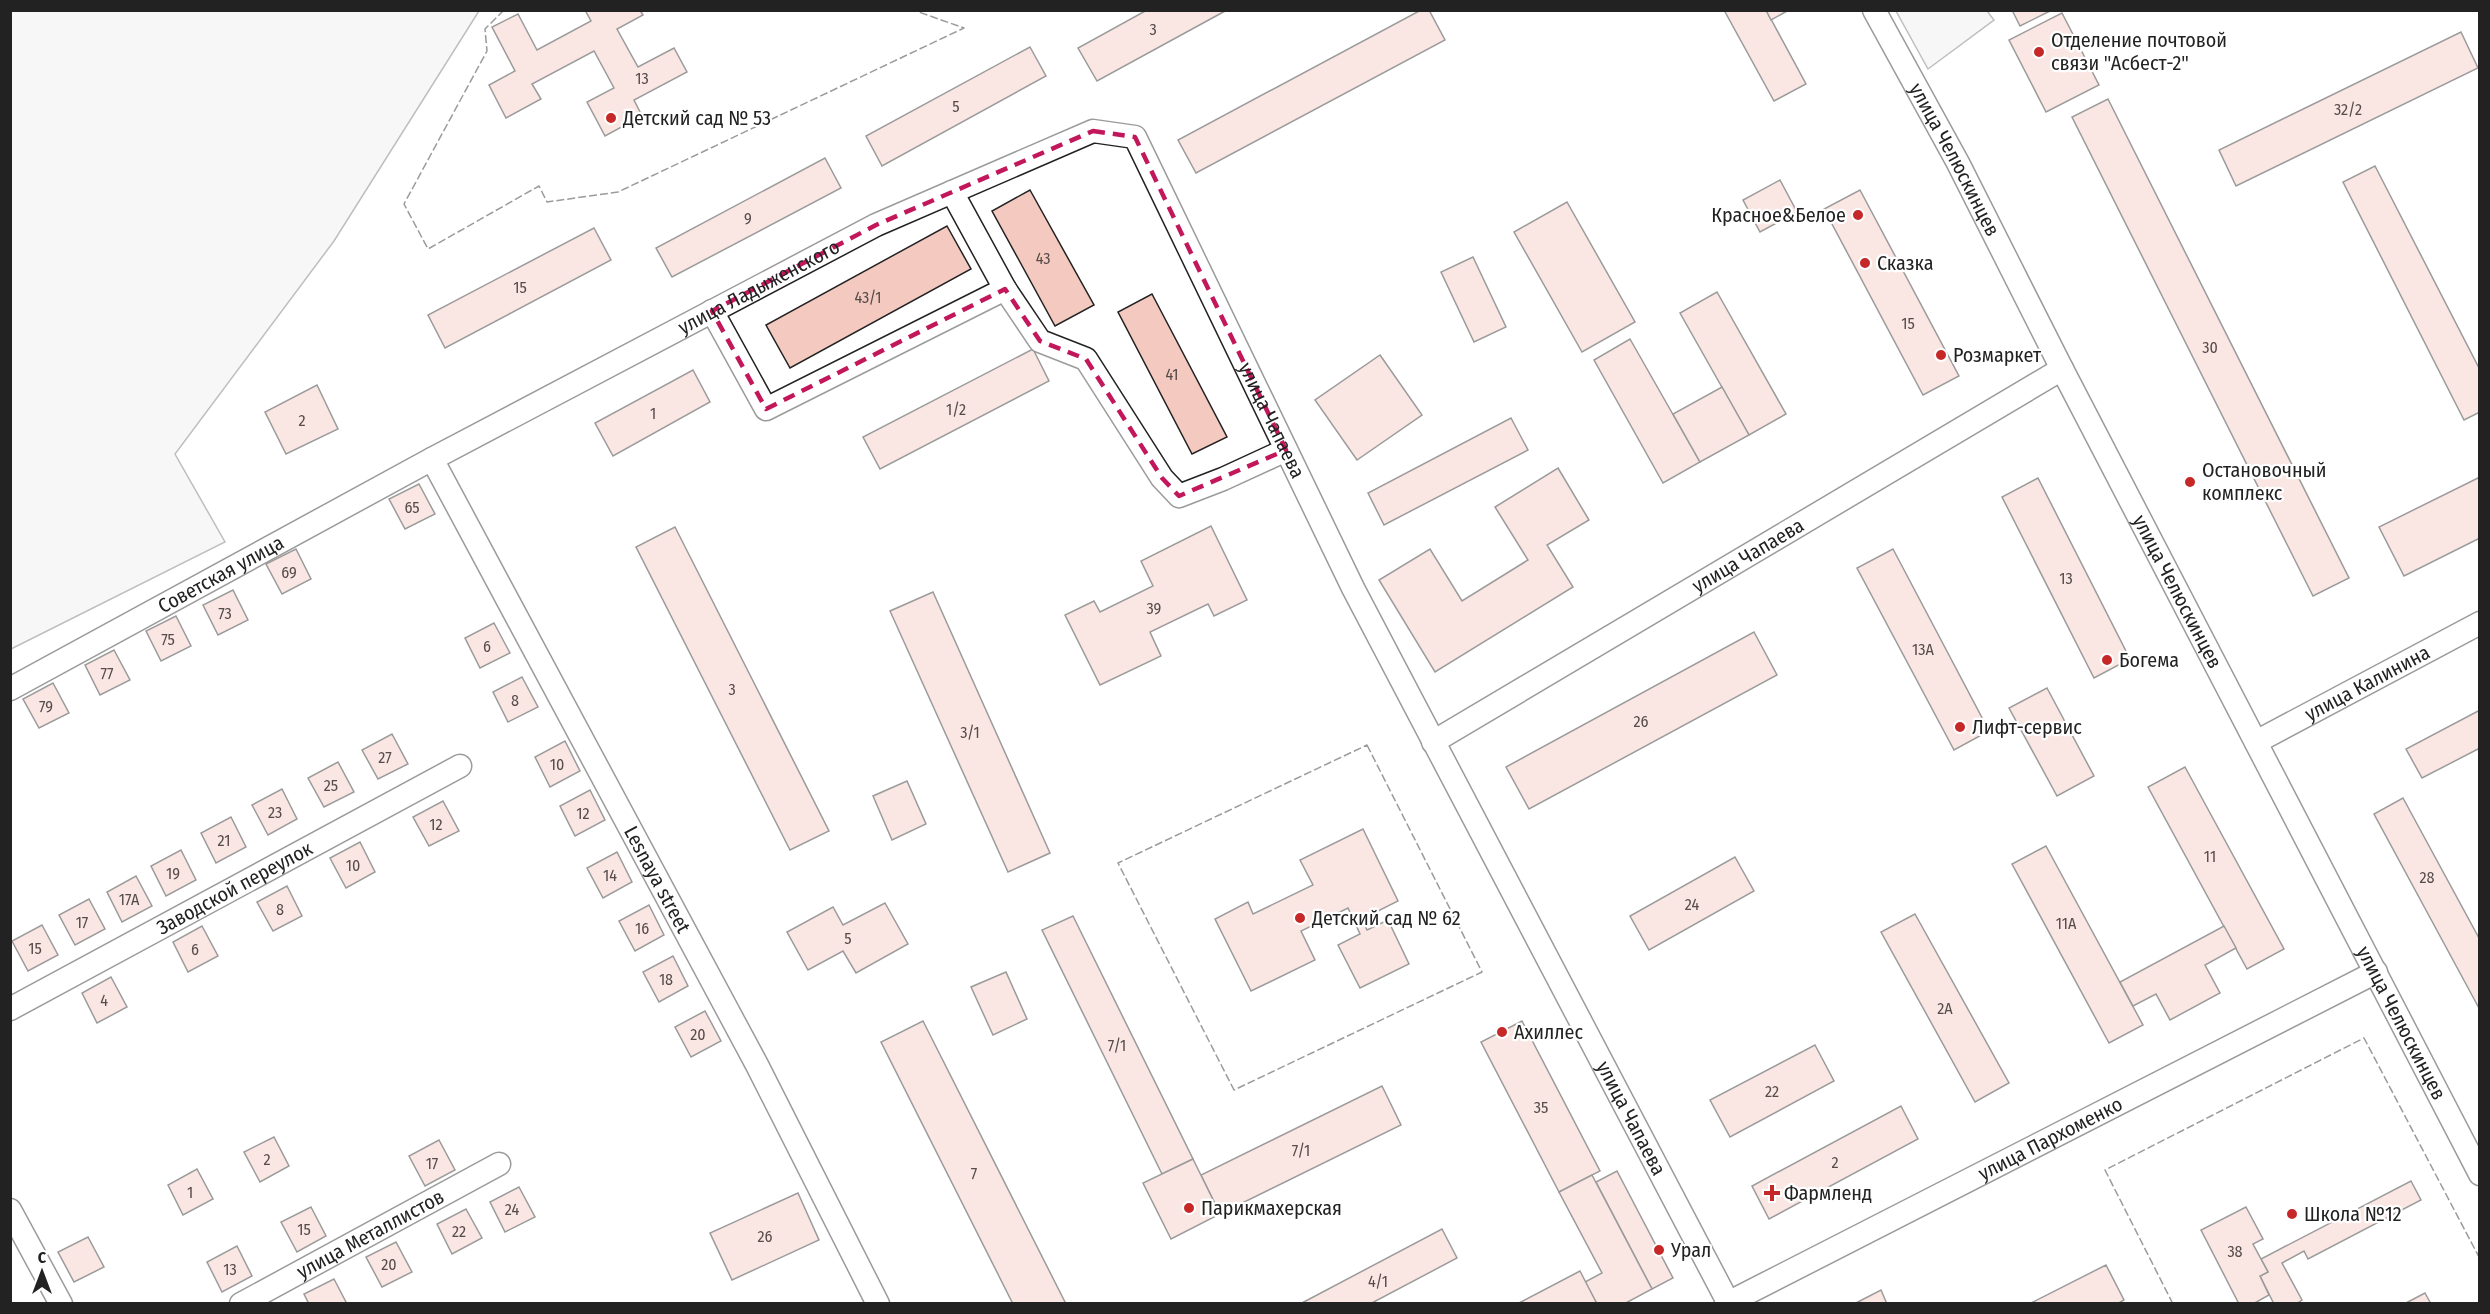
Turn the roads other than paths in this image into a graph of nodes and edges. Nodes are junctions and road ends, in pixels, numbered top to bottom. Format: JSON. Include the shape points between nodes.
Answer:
{"nodes":[{"id":1,"x":1874,"y":10,"type":"edge"},
{"id":2,"x":1093,"y":131,"type":"joint"},
{"id":3,"x":952,"y":192,"type":"junction"},
{"id":4,"x":1005,"y":289,"type":"junction"},
{"id":5,"x":712,"y":311,"type":"junction"},
{"id":6,"x":2062,"y":369,"type":"junction"},
{"id":7,"x":1286,"y":450,"type":"junction"},
{"id":8,"x":432,"y":459,"type":"junction"},
{"id":9,"x":2480,"y":623,"type":"edge"},
{"id":10,"x":10,"y":689,"type":"edge"},
{"id":11,"x":1433,"y":742,"type":"junction"},
{"id":12,"x":2256,"y":742,"type":"junction"},
{"id":13,"x":460,"y":766,"type":"dead end"},
{"id":14,"x":2376,"y":972,"type":"junction"},
{"id":15,"x":10,"y":1009,"type":"edge"},
{"id":16,"x":499,"y":1164,"type":"dead end"},
{"id":17,"x":2480,"y":1174,"type":"edge"},
{"id":18,"x":10,"y":1210,"type":"edge"},
{"id":19,"x":1728,"y":1303,"type":"edge"},
{"id":20,"x":61,"y":1304,"type":"edge"},
{"id":21,"x":240,"y":1304,"type":"edge"},
{"id":22,"x":878,"y":1304,"type":"edge"}],
"edges":[{"from":1,"to":6,"type":"street","name":"улица Челюскинцев","via":[[1958,163]]},
{"from":2,"to":3,"type":"street","name":"улица Ладыженского"},
{"from":2,"to":7,"type":"street","name":"улица Чапаева","via":[[1136,137]]},
{"from":3,"to":4,"type":"street"},
{"from":3,"to":5,"type":"street","name":"улица Ладыженского","via":[[876,225]]},
{"from":4,"to":5,"type":"street","via":[[766,409]]},
{"from":4,"to":7,"type":"street","via":[[1040,341],[1086,359],[1162,478],[1179,495]]},
{"from":5,"to":8,"type":"street","name":"улица Ладыженского"},
{"from":6,"to":11,"type":"street","name":"улица Чапаева"},
{"from":6,"to":12,"type":"street","name":"улица Челюскинцев"},
{"from":7,"to":11,"type":"street","name":"улица Чапаева"},
{"from":8,"to":10,"type":"street","name":"Советская улица"},
{"from":8,"to":22,"type":"street","name":"Lesnaya street","via":[[757,1065]]},
{"from":9,"to":12,"type":"street","name":"улица Калинина"},
{"from":11,"to":19,"type":"street","name":"улица Чапаева"},
{"from":12,"to":14,"type":"street","name":"улица Челюскинцев"},
{"from":13,"to":15,"type":"street","name":"Заводской переулок"},
{"from":14,"to":17,"type":"street","name":"улица Челюскинцев"},
{"from":14,"to":19,"type":"street","name":"улица Пархоменко"},
{"from":16,"to":21,"type":"street","name":"улица Металлистов"},
{"from":18,"to":20,"type":"street"}]}
